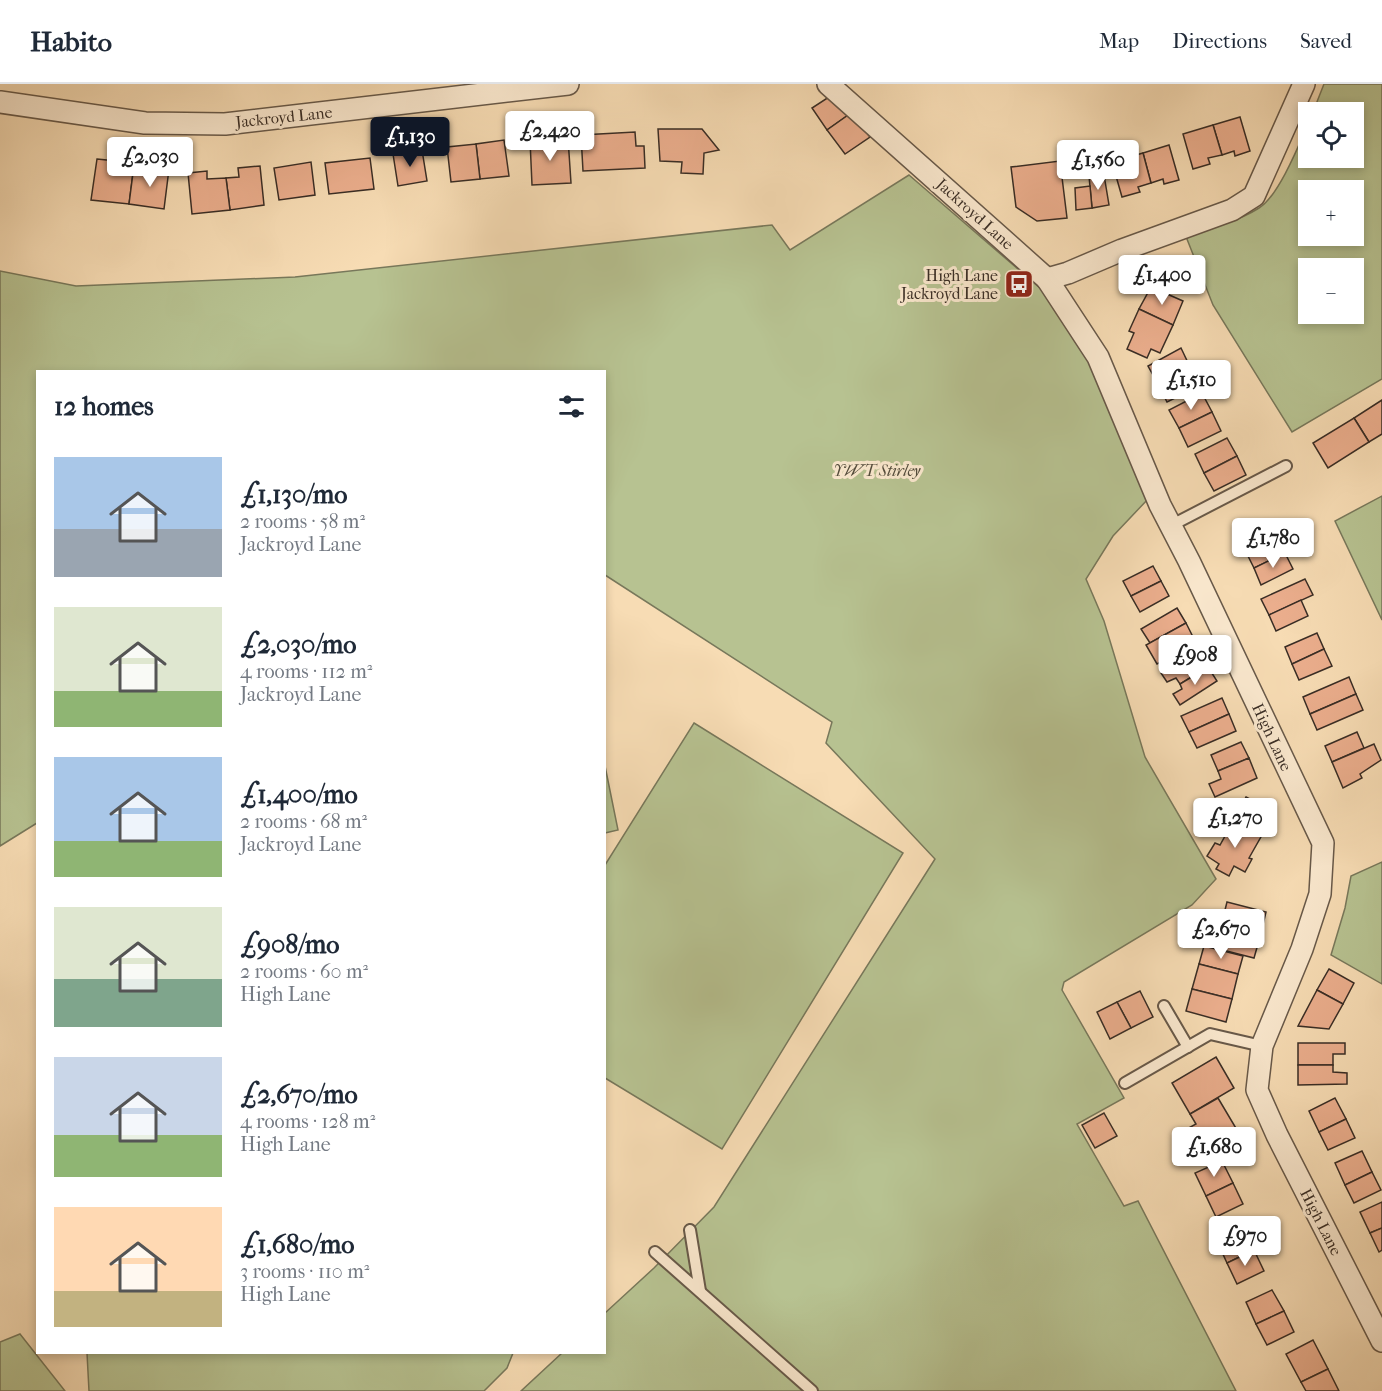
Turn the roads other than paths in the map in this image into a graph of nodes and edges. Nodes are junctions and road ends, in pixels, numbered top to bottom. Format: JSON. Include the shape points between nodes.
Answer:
{"nodes":[{"id":1,"x":568,"y":84,"type":"edge"},
{"id":2,"x":828,"y":84,"type":"edge"},
{"id":3,"x":1304,"y":84,"type":"edge"},
{"id":4,"x":0,"y":102,"type":"edge"},
{"id":5,"x":1047,"y":279,"type":"junction"},
{"id":6,"x":1286,"y":466,"type":"dead end"},
{"id":7,"x":1172,"y":525,"type":"junction"},
{"id":8,"x":1164,"y":1006,"type":"dead end"},
{"id":9,"x":1262,"y":1046,"type":"junction"},
{"id":10,"x":1188,"y":1047,"type":"junction"},
{"id":11,"x":1125,"y":1083,"type":"dead end"},
{"id":12,"x":690,"y":1230,"type":"dead end"},
{"id":13,"x":655,"y":1252,"type":"dead end"},
{"id":14,"x":700,"y":1291,"type":"junction"},
{"id":15,"x":1382,"y":1341,"type":"edge"},
{"id":16,"x":812,"y":1391,"type":"edge"}],
"edges":[{"from":1,"to":4,"type":"street","name":"Jackroyd Lane","via":[[225,124],[145,123]]},
{"from":2,"to":5,"type":"street","name":"Jackroyd Lane"},
{"from":3,"to":5,"type":"street","via":[[1254,196],[1232,210]]},
{"from":5,"to":7,"type":"street","name":"High Lane","via":[[1098,357]]},
{"from":6,"to":7,"type":"lane"},
{"from":7,"to":9,"type":"street","name":"High Lane","via":[[1323,843],[1320,894]]},
{"from":8,"to":10,"type":"lane"},
{"from":9,"to":10,"type":"lane","via":[[1210,1034]]},
{"from":9,"to":15,"type":"street","name":"High Lane","via":[[1257,1090]]},
{"from":10,"to":11,"type":"lane"},
{"from":12,"to":14,"type":"lane"},
{"from":13,"to":14,"type":"lane"},
{"from":14,"to":16,"type":"lane"}]}
